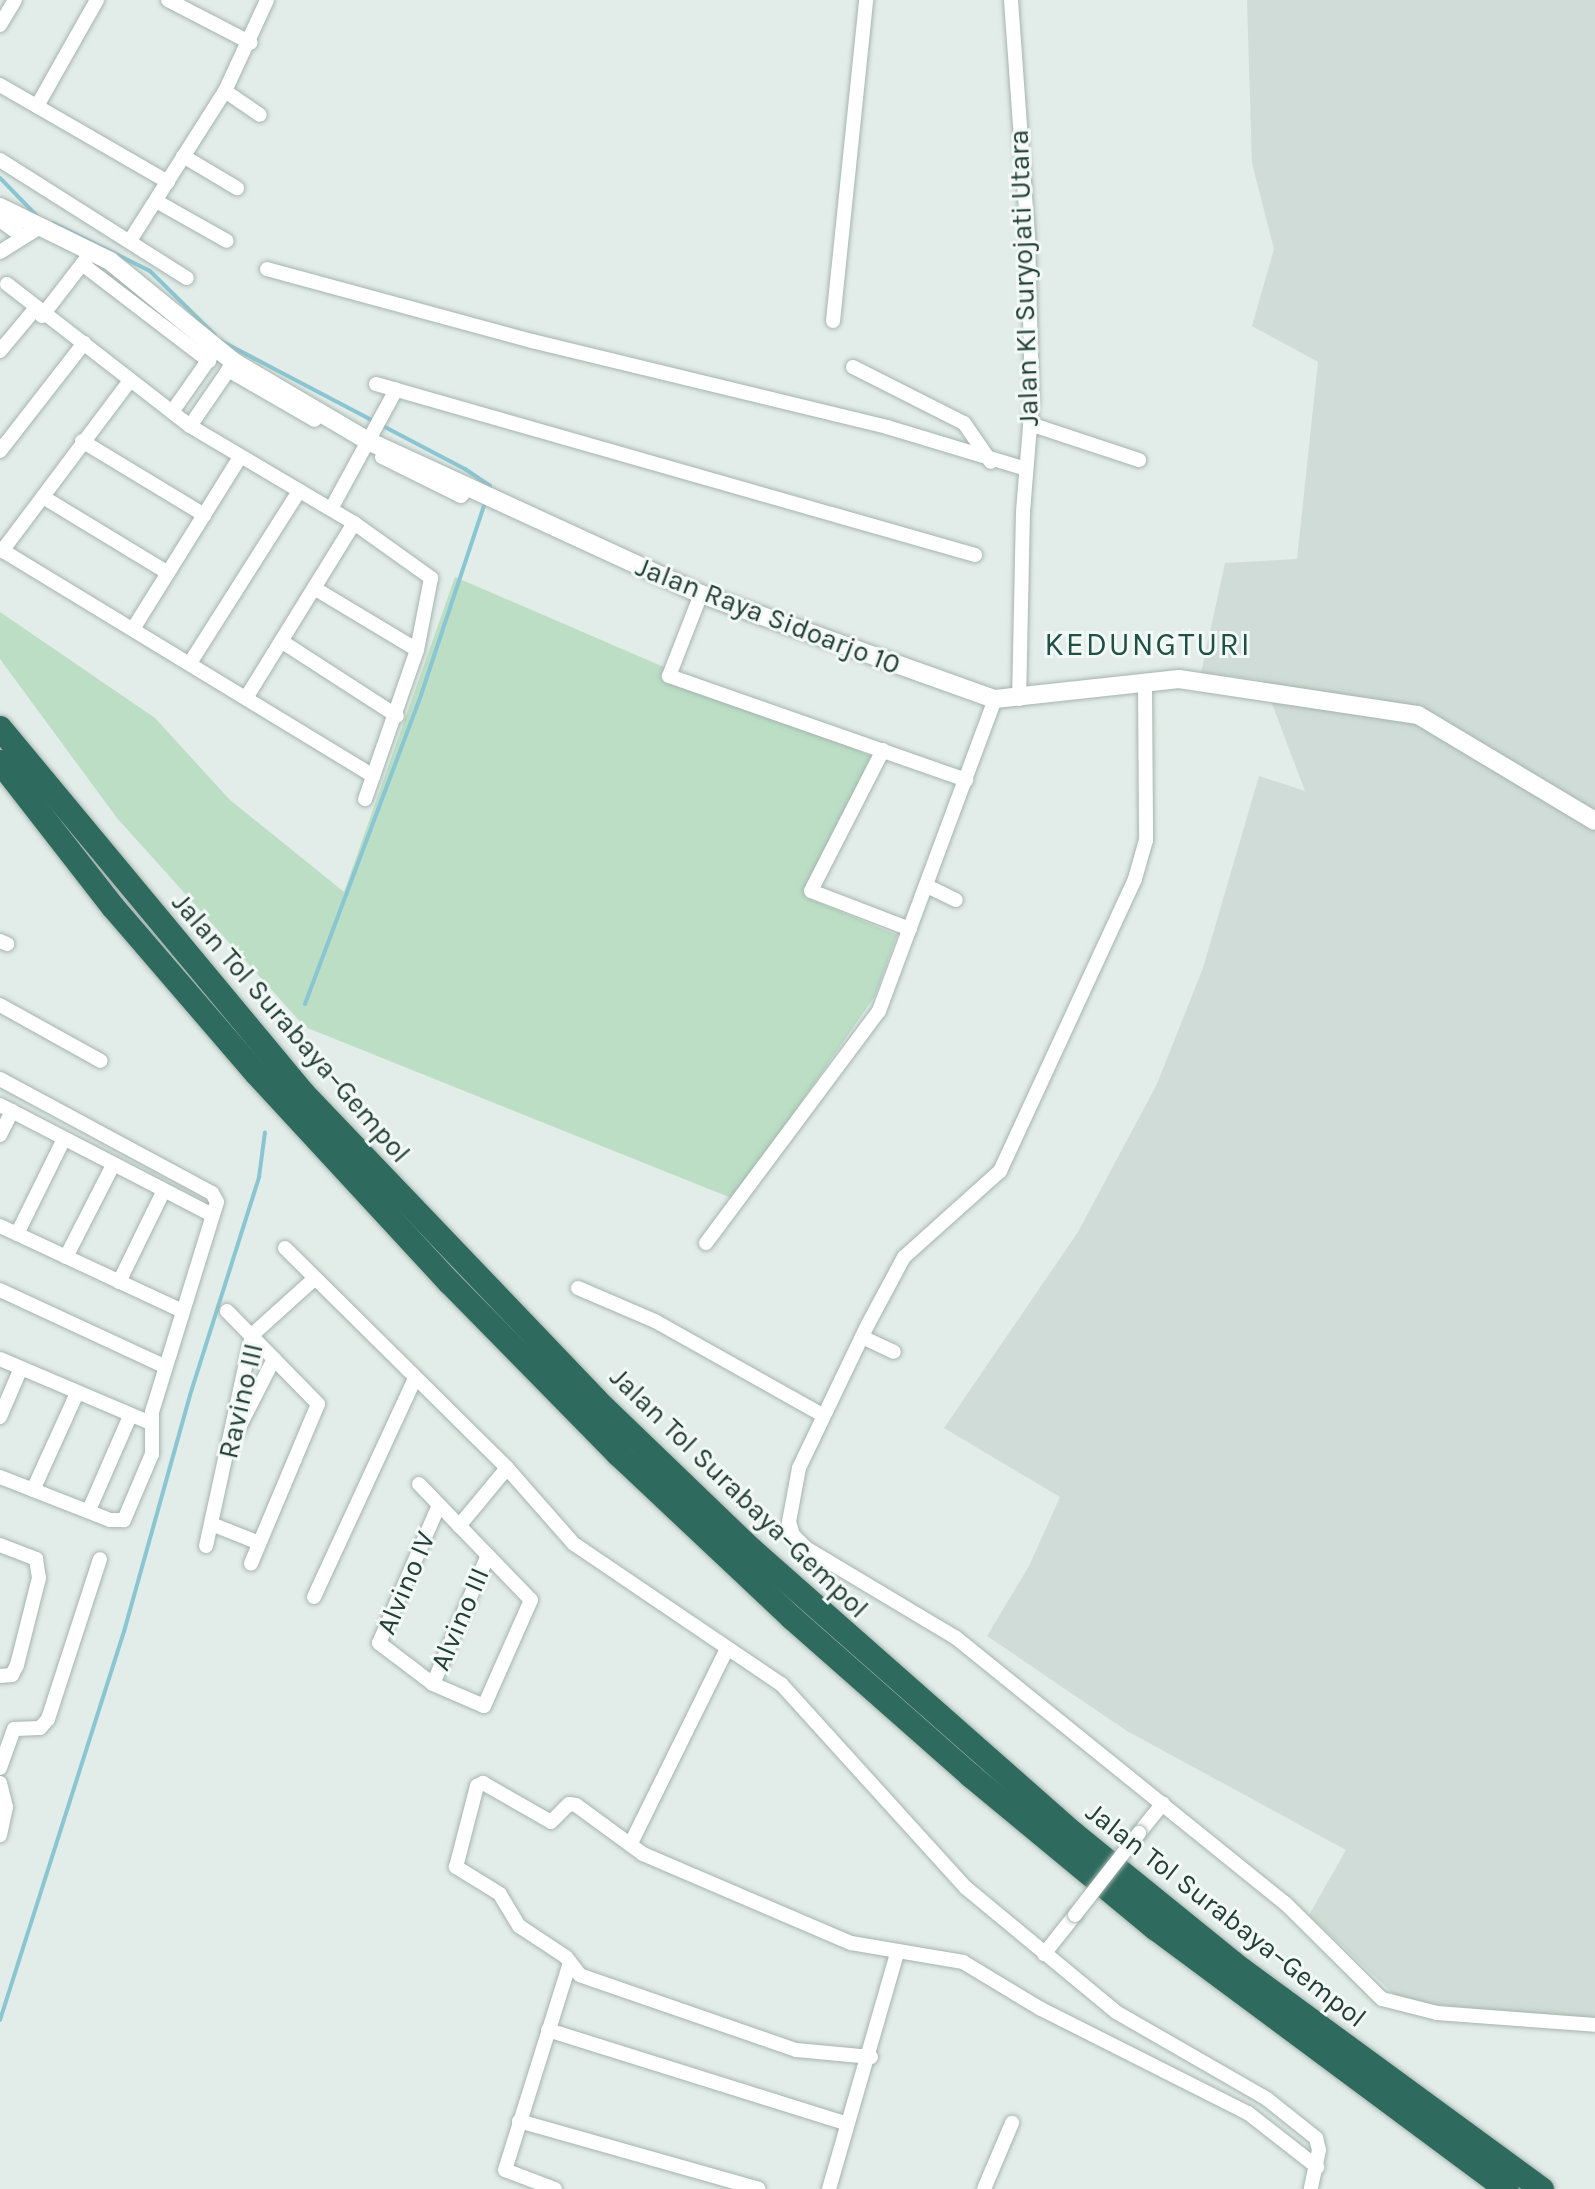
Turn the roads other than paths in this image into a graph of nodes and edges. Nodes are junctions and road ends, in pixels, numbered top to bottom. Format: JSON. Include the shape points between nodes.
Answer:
{"nodes":[{"id":1,"x":15,"y":0,"type":"edge"},
{"id":2,"x":97,"y":0,"type":"edge"},
{"id":3,"x":168,"y":0,"type":"edge"},
{"id":4,"x":267,"y":0,"type":"edge"},
{"id":5,"x":866,"y":0,"type":"edge"},
{"id":6,"x":1011,"y":0,"type":"edge"},
{"id":7,"x":198,"y":7,"type":"edge"},
{"id":8,"x":0,"y":25,"type":"edge"},
{"id":9,"x":251,"y":43,"type":"junction"},
{"id":10,"x":0,"y":85,"type":"edge"},
{"id":11,"x":225,"y":91,"type":"junction"},
{"id":12,"x":37,"y":106,"type":"junction"},
{"id":13,"x":260,"y":115,"type":"dead end"},
{"id":14,"x":183,"y":156,"type":"junction"},
{"id":15,"x":0,"y":160,"type":"edge"},
{"id":16,"x":168,"y":182,"type":"junction"},
{"id":17,"x":237,"y":188,"type":"dead end"},
{"id":18,"x":156,"y":201,"type":"junction"},
{"id":19,"x":0,"y":207,"type":"edge"},
{"id":20,"x":0,"y":220,"type":"edge"},
{"id":21,"x":40,"y":227,"type":"junction"},
{"id":22,"x":23,"y":237,"type":"junction"},
{"id":23,"x":131,"y":239,"type":"junction"},
{"id":24,"x":227,"y":241,"type":"dead end"},
{"id":25,"x":0,"y":252,"type":"edge"},
{"id":26,"x":86,"y":258,"type":"junction"},
{"id":27,"x":267,"y":269,"type":"dead end"},
{"id":28,"x":187,"y":278,"type":"dead end"},
{"id":29,"x":7,"y":284,"type":"dead end"},
{"id":30,"x":38,"y":312,"type":"junction"},
{"id":31,"x":833,"y":321,"type":"dead end"},
{"id":32,"x":84,"y":343,"type":"junction"},
{"id":33,"x":0,"y":351,"type":"edge"},
{"id":34,"x":213,"y":355,"type":"junction"},
{"id":35,"x":231,"y":366,"type":"junction"},
{"id":36,"x":853,"y":367,"type":"dead end"},
{"id":37,"x":129,"y":382,"type":"junction"},
{"id":38,"x":376,"y":384,"type":"dead end"},
{"id":39,"x":396,"y":390,"type":"junction"},
{"id":40,"x":172,"y":412,"type":"junction"},
{"id":41,"x":1030,"y":424,"type":"junction"},
{"id":42,"x":190,"y":426,"type":"junction"},
{"id":43,"x":82,"y":441,"type":"junction"},
{"id":44,"x":368,"y":441,"type":"junction"},
{"id":45,"x":0,"y":451,"type":"edge"},
{"id":46,"x":239,"y":459,"type":"junction"},
{"id":47,"x":1139,"y":460,"type":"dead end"},
{"id":48,"x":991,"y":462,"type":"junction"},
{"id":49,"x":1026,"y":469,"type":"junction"},
{"id":50,"x":299,"y":491,"type":"junction"},
{"id":51,"x":43,"y":497,"type":"junction"},
{"id":52,"x":331,"y":509,"type":"junction"},
{"id":53,"x":204,"y":515,"type":"junction"},
{"id":54,"x":354,"y":523,"type":"junction"},
{"id":55,"x":1,"y":550,"type":"edge"},
{"id":56,"x":975,"y":555,"type":"dead end"},
{"id":57,"x":168,"y":573,"type":"junction"},
{"id":58,"x":314,"y":588,"type":"junction"},
{"id":59,"x":701,"y":594,"type":"junction"},
{"id":60,"x":133,"y":629,"type":"junction"},
{"id":61,"x":281,"y":641,"type":"junction"},
{"id":62,"x":417,"y":650,"type":"junction"},
{"id":63,"x":190,"y":663,"type":"junction"},
{"id":64,"x":1145,"y":685,"type":"junction"},
{"id":65,"x":246,"y":698,"type":"junction"},
{"id":66,"x":995,"y":699,"type":"junction"},
{"id":67,"x":1019,"y":699,"type":"junction"},
{"id":68,"x":397,"y":716,"type":"junction"},
{"id":69,"x":0,"y":728,"type":"edge"},
{"id":70,"x":883,"y":750,"type":"junction"},
{"id":71,"x":0,"y":762,"type":"edge"},
{"id":72,"x":374,"y":776,"type":"junction"},
{"id":73,"x":966,"y":780,"type":"junction"},
{"id":74,"x":365,"y":799,"type":"dead end"},
{"id":75,"x":1595,"y":821,"type":"edge"},
{"id":76,"x":927,"y":886,"type":"junction"},
{"id":77,"x":956,"y":900,"type":"dead end"},
{"id":78,"x":910,"y":929,"type":"junction"},
{"id":79,"x":0,"y":1005,"type":"edge"},
{"id":80,"x":101,"y":1061,"type":"dead end"},
{"id":81,"x":0,"y":1079,"type":"edge"},
{"id":82,"x":6,"y":1108,"type":"edge"},
{"id":83,"x":0,"y":1135,"type":"edge"},
{"id":84,"x":64,"y":1139,"type":"junction"},
{"id":85,"x":113,"y":1165,"type":"junction"},
{"id":86,"x":163,"y":1192,"type":"junction"},
{"id":87,"x":212,"y":1215,"type":"junction"},
{"id":88,"x":0,"y":1226,"type":"edge"},
{"id":89,"x":17,"y":1234,"type":"junction"},
{"id":90,"x":706,"y":1243,"type":"dead end"},
{"id":91,"x":285,"y":1248,"type":"dead end"},
{"id":92,"x":66,"y":1257,"type":"junction"},
{"id":93,"x":314,"y":1279,"type":"junction"},
{"id":94,"x":119,"y":1282,"type":"junction"},
{"id":95,"x":578,"y":1288,"type":"dead end"},
{"id":96,"x":0,"y":1290,"type":"edge"},
{"id":97,"x":182,"y":1311,"type":"junction"},
{"id":98,"x":227,"y":1311,"type":"dead end"},
{"id":99,"x":252,"y":1335,"type":"junction"},
{"id":100,"x":862,"y":1337,"type":"junction"},
{"id":101,"x":894,"y":1352,"type":"dead end"},
{"id":102,"x":0,"y":1359,"type":"edge"},
{"id":103,"x":274,"y":1359,"type":"junction"},
{"id":104,"x":164,"y":1366,"type":"junction"},
{"id":105,"x":21,"y":1368,"type":"junction"},
{"id":106,"x":415,"y":1378,"type":"junction"},
{"id":107,"x":77,"y":1393,"type":"junction"},
{"id":108,"x":821,"y":1414,"type":"junction"},
{"id":109,"x":130,"y":1416,"type":"junction"},
{"id":110,"x":0,"y":1417,"type":"edge"},
{"id":111,"x":151,"y":1423,"type":"junction"},
{"id":112,"x":229,"y":1446,"type":"junction"},
{"id":113,"x":507,"y":1468,"type":"junction"},
{"id":114,"x":0,"y":1477,"type":"edge"},
{"id":115,"x":419,"y":1484,"type":"dead end"},
{"id":116,"x":33,"y":1490,"type":"junction"},
{"id":117,"x":439,"y":1505,"type":"junction"},
{"id":118,"x":89,"y":1510,"type":"junction"},
{"id":119,"x":214,"y":1525,"type":"junction"},
{"id":120,"x":459,"y":1526,"type":"junction"},
{"id":121,"x":259,"y":1543,"type":"junction"},
{"id":122,"x":0,"y":1545,"type":"edge"},
{"id":123,"x":206,"y":1546,"type":"dead end"},
{"id":124,"x":488,"y":1555,"type":"junction"},
{"id":125,"x":100,"y":1559,"type":"dead end"},
{"id":126,"x":251,"y":1563,"type":"dead end"},
{"id":127,"x":314,"y":1597,"type":"dead end"},
{"id":128,"x":727,"y":1649,"type":"junction"},
{"id":129,"x":0,"y":1676,"type":"edge"},
{"id":130,"x":433,"y":1684,"type":"junction"},
{"id":131,"x":2,"y":1751,"type":"edge"},
{"id":132,"x":0,"y":1768,"type":"edge"},
{"id":133,"x":0,"y":1783,"type":"edge"},
{"id":134,"x":1163,"y":1803,"type":"junction"},
{"id":135,"x":0,"y":1835,"type":"edge"},
{"id":136,"x":631,"y":1843,"type":"junction"},
{"id":137,"x":897,"y":1954,"type":"junction"},
{"id":138,"x":1044,"y":1954,"type":"junction"},
{"id":139,"x":570,"y":1963,"type":"junction"},
{"id":140,"x":1595,"y":2025,"type":"edge"},
{"id":141,"x":548,"y":2030,"type":"junction"},
{"id":142,"x":871,"y":2057,"type":"junction"},
{"id":143,"x":519,"y":2121,"type":"junction"},
{"id":144,"x":1012,"y":2123,"type":"dead end"},
{"id":145,"x":848,"y":2124,"type":"junction"},
{"id":146,"x":1317,"y":2167,"type":"junction"},
{"id":147,"x":555,"y":2189,"type":"edge"},
{"id":148,"x":759,"y":2189,"type":"edge"},
{"id":149,"x":829,"y":2189,"type":"edge"},
{"id":150,"x":984,"y":2189,"type":"edge"},
{"id":151,"x":1311,"y":2189,"type":"edge"},
{"id":152,"x":1507,"y":2189,"type":"edge"},
{"id":153,"x":1542,"y":2189,"type":"edge"}],
"edges":[{"from":1,"to":8,"type":"street"},
{"from":2,"to":12,"type":"street"},
{"from":3,"to":7,"type":"street"},
{"from":4,"to":9,"type":"street"},
{"from":5,"to":31,"type":"street"},
{"from":6,"to":41,"type":"street","name":"Jalan KI Suryojati Utara","via":[[1028,235]]},
{"from":7,"to":9,"type":"street"},
{"from":9,"to":11,"type":"street"},
{"from":10,"to":12,"type":"street"},
{"from":11,"to":13,"type":"street"},
{"from":11,"to":14,"type":"street"},
{"from":12,"to":16,"type":"street"},
{"from":14,"to":16,"type":"street"},
{"from":14,"to":17,"type":"street"},
{"from":15,"to":23,"type":"street"},
{"from":16,"to":18,"type":"street"},
{"from":18,"to":23,"type":"street"},
{"from":18,"to":24,"type":"street"},
{"from":19,"to":21,"type":"street","name":"Jalan Raya Sidoarjo 10"},
{"from":20,"to":22,"type":"street"},
{"from":21,"to":22,"type":"street"},
{"from":21,"to":26,"type":"street","name":"Jalan Raya Sidoarjo 10"},
{"from":22,"to":25,"type":"street"},
{"from":23,"to":28,"type":"street"},
{"from":26,"to":30,"type":"street"},
{"from":26,"to":34,"type":"street","name":"Jalan Raya Sidoarjo 10","via":[[132,276]]},
{"from":27,"to":48,"type":"street","via":[[532,341],[887,427]]},
{"from":29,"to":30,"type":"street"},
{"from":30,"to":32,"type":"street"},
{"from":30,"to":33,"type":"street"},
{"from":32,"to":37,"type":"street"},
{"from":32,"to":45,"type":"street"},
{"from":34,"to":35,"type":"street","name":"Jalan Raya Sidoarjo 10"},
{"from":34,"to":40,"type":"street"},
{"from":35,"to":42,"type":"street"},
{"from":35,"to":44,"type":"street","name":"Jalan Raya Sidoarjo 10"},
{"from":36,"to":48,"type":"street","via":[[964,423]]},
{"from":37,"to":40,"type":"street"},
{"from":37,"to":43,"type":"street"},
{"from":38,"to":39,"type":"street"},
{"from":39,"to":44,"type":"street"},
{"from":39,"to":56,"type":"street"},
{"from":40,"to":42,"type":"street"},
{"from":41,"to":47,"type":"street"},
{"from":41,"to":49,"type":"street","name":"Jalan KI Suryojati Utara"},
{"from":42,"to":46,"type":"street"},
{"from":43,"to":51,"type":"street"},
{"from":43,"to":53,"type":"street"},
{"from":44,"to":52,"type":"street"},
{"from":44,"to":59,"type":"street","name":"Jalan Raya Sidoarjo 10"},
{"from":46,"to":50,"type":"street"},
{"from":46,"to":53,"type":"street"},
{"from":48,"to":49,"type":"street"},
{"from":49,"to":67,"type":"street","name":"Jalan KI Suryojati Utara"},
{"from":50,"to":52,"type":"street"},
{"from":50,"to":63,"type":"street"},
{"from":51,"to":55,"type":"street"},
{"from":51,"to":57,"type":"street"},
{"from":52,"to":54,"type":"street"},
{"from":53,"to":57,"type":"street"},
{"from":54,"to":58,"type":"street"},
{"from":54,"to":62,"type":"street","via":[[433,581]]},
{"from":55,"to":60,"type":"street"},
{"from":57,"to":60,"type":"street"},
{"from":58,"to":61,"type":"street"},
{"from":58,"to":62,"type":"street"},
{"from":59,"to":66,"type":"street","name":"Jalan Raya Sidoarjo 10"},
{"from":59,"to":70,"type":"street","via":[[669,676]]},
{"from":60,"to":63,"type":"street"},
{"from":61,"to":65,"type":"street"},
{"from":61,"to":68,"type":"street"},
{"from":62,"to":68,"type":"street"},
{"from":63,"to":65,"type":"street"},
{"from":64,"to":67,"type":"street","name":"Jalan Raya Sidoarjo 10"},
{"from":64,"to":75,"type":"street","name":"Jalan Raya Sidoarjo 10","via":[[1201,680],[1418,715]]},
{"from":64,"to":100,"type":"street","via":[[1146,840],[1113,931],[1000,1171],[904,1257]]},
{"from":65,"to":72,"type":"street"},
{"from":66,"to":67,"type":"street","name":"Jalan Raya Sidoarjo 10"},
{"from":66,"to":73,"type":"street"},
{"from":68,"to":72,"type":"street"},
{"from":69,"to":153,"type":"highway","name":"Jalan Tol Surabaya–Gempol","via":[[304,1094],[597,1401],[752,1550],[1074,1834],[1241,1969]]},
{"from":70,"to":73,"type":"street"},
{"from":70,"to":78,"type":"street","via":[[811,891]]},
{"from":71,"to":152,"type":"highway","name":"Jalan Tol Surabaya–Gempol","via":[[113,907],[256,1073],[450,1283],[722,1552],[971,1776],[1155,1928]]},
{"from":72,"to":74,"type":"street"},
{"from":73,"to":76,"type":"street"},
{"from":76,"to":77,"type":"street"},
{"from":76,"to":78,"type":"street"},
{"from":78,"to":90,"type":"street","via":[[879,1011]]},
{"from":79,"to":80,"type":"street"},
{"from":81,"to":87,"type":"street","via":[[212,1193],[217,1202]]},
{"from":82,"to":83,"type":"street"},
{"from":82,"to":84,"type":"street"},
{"from":84,"to":85,"type":"street"},
{"from":84,"to":89,"type":"street"},
{"from":85,"to":86,"type":"street"},
{"from":85,"to":92,"type":"street"},
{"from":86,"to":87,"type":"street"},
{"from":86,"to":94,"type":"street"},
{"from":87,"to":97,"type":"street"},
{"from":88,"to":89,"type":"street"},
{"from":89,"to":92,"type":"street"},
{"from":91,"to":93,"type":"street"},
{"from":92,"to":94,"type":"street"},
{"from":93,"to":99,"type":"street","name":"Ravino III"},
{"from":93,"to":106,"type":"street"},
{"from":94,"to":97,"type":"street"},
{"from":95,"to":108,"type":"street","via":[[655,1321]]},
{"from":96,"to":104,"type":"street"},
{"from":97,"to":104,"type":"street"},
{"from":98,"to":99,"type":"street"},
{"from":99,"to":103,"type":"street"},
{"from":99,"to":112,"type":"street","name":"Ravino III"},
{"from":100,"to":101,"type":"street"},
{"from":100,"to":108,"type":"street"},
{"from":102,"to":105,"type":"street"},
{"from":103,"to":112,"type":"street"},
{"from":103,"to":121,"type":"street","via":[[318,1407]]},
{"from":104,"to":111,"type":"street"},
{"from":105,"to":107,"type":"street"},
{"from":105,"to":110,"type":"street"},
{"from":106,"to":113,"type":"street"},
{"from":106,"to":127,"type":"street"},
{"from":107,"to":109,"type":"street"},
{"from":107,"to":116,"type":"street"},
{"from":108,"to":134,"type":"street","via":[[795,1483],[789,1522],[793,1535],[806,1548],[955,1637]]},
{"from":109,"to":111,"type":"street"},
{"from":109,"to":118,"type":"street"},
{"from":111,"to":118,"type":"street","via":[[152,1454],[124,1520]]},
{"from":112,"to":119,"type":"street","name":"Ravino III"},
{"from":113,"to":120,"type":"street"},
{"from":113,"to":128,"type":"street","via":[[574,1544]]},
{"from":114,"to":116,"type":"street"},
{"from":115,"to":117,"type":"street"},
{"from":116,"to":118,"type":"street"},
{"from":117,"to":120,"type":"street"},
{"from":117,"to":130,"type":"street","name":"Alvino IV","via":[[379,1640]]},
{"from":119,"to":121,"type":"street"},
{"from":119,"to":123,"type":"street","name":"Ravino III"},
{"from":120,"to":124,"type":"street"},
{"from":121,"to":126,"type":"street"},
{"from":122,"to":129,"type":"street","via":[[36,1559],[39,1578],[17,1665],[12,1675]]},
{"from":124,"to":130,"type":"street","name":"Alvino III"},
{"from":124,"to":130,"type":"street","via":[[529,1596],[530,1611],[487,1704],[478,1706]]},
{"from":125,"to":131,"type":"street","via":[[48,1719],[40,1728],[14,1729]]},
{"from":128,"to":136,"type":"street"},
{"from":128,"to":138,"type":"street","via":[[781,1684],[965,1887]]},
{"from":131,"to":132,"type":"street"},
{"from":133,"to":135,"type":"street","via":[[6,1807]]},
{"from":134,"to":138,"type":"street","bridge":true},
{"from":134,"to":140,"type":"street","via":[[1285,1903],[1387,2003],[1437,2013]]},
{"from":136,"to":137,"type":"street","via":[[643,1854],[718,1889],[851,1943]]},
{"from":136,"to":139,"type":"street","via":[[574,1804],[551,1822],[483,1783],[477,1786],[456,1867],[500,1894],[519,1926]]},
{"from":137,"to":142,"type":"street"},
{"from":137,"to":146,"type":"street","via":[[947,1958],[974,1968],[1041,2009],[1248,2113]]},
{"from":138,"to":146,"type":"street","via":[[1116,2012],[1235,2079],[1305,2129],[1320,2144]]},
{"from":139,"to":141,"type":"street"},
{"from":139,"to":142,"type":"street","via":[[580,1975],[786,2047]]},
{"from":141,"to":143,"type":"street"},
{"from":141,"to":145,"type":"street"},
{"from":142,"to":145,"type":"street"},
{"from":143,"to":147,"type":"street","via":[[508,2174]]},
{"from":143,"to":148,"type":"street"},
{"from":144,"to":150,"type":"street"},
{"from":145,"to":149,"type":"street"},
{"from":146,"to":151,"type":"street"}]}
